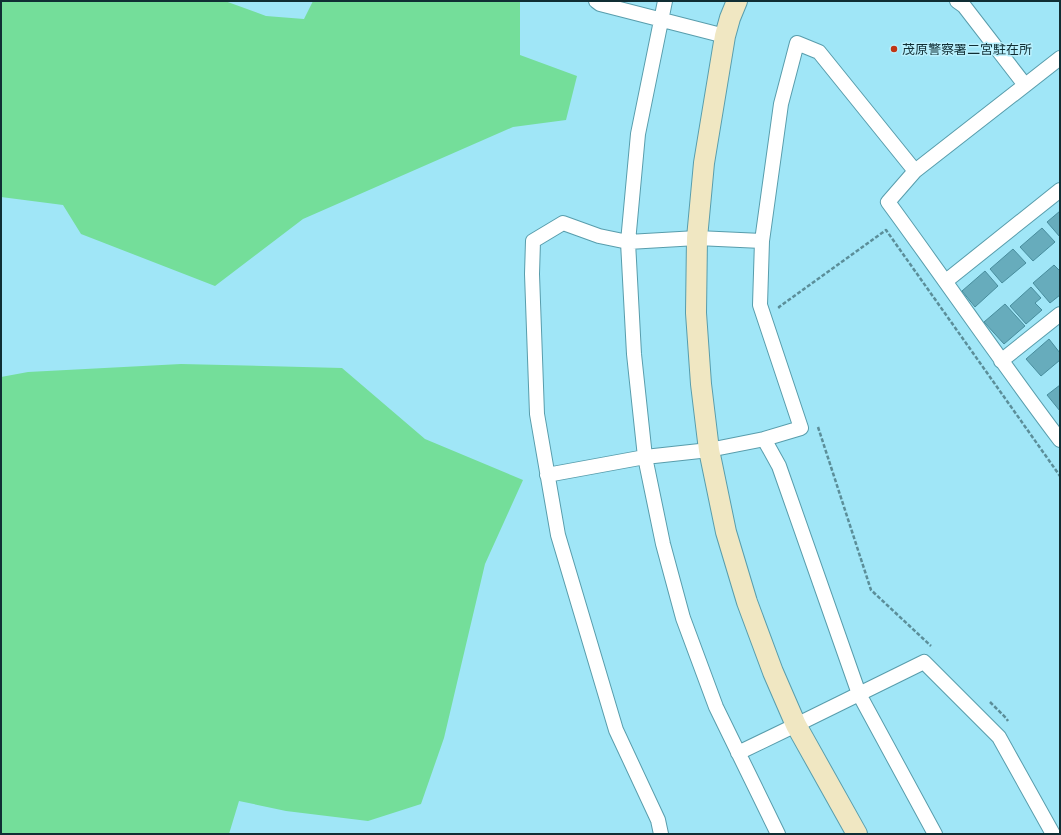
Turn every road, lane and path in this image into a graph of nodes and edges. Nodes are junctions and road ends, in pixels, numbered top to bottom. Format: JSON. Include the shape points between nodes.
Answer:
{"nodes":[{"id":1,"x":596,"y":1,"type":"edge"},
{"id":2,"x":665,"y":1,"type":"edge"},
{"id":3,"x":737,"y":1,"type":"edge"},
{"id":4,"x":957,"y":1,"type":"edge"},
{"id":5,"x":661,"y":20,"type":"junction"},
{"id":6,"x":725,"y":36,"type":"junction"},
{"id":7,"x":1060,"y":58,"type":"edge"},
{"id":8,"x":1026,"y":85,"type":"junction"},
{"id":9,"x":915,"y":171,"type":"junction"},
{"id":10,"x":1060,"y":190,"type":"edge"},
{"id":11,"x":697,"y":238,"type":"junction"},
{"id":12,"x":762,"y":241,"type":"junction"},
{"id":13,"x":628,"y":242,"type":"junction"},
{"id":14,"x":946,"y":281,"type":"junction"},
{"id":15,"x":1060,"y":314,"type":"edge"},
{"id":16,"x":782,"y":315,"type":"dead end"},
{"id":17,"x":1001,"y":361,"type":"junction"},
{"id":18,"x":818,"y":426,"type":"dead end"},
{"id":19,"x":764,"y":439,"type":"junction"},
{"id":20,"x":1060,"y":440,"type":"edge"},
{"id":21,"x":709,"y":450,"type":"junction"},
{"id":22,"x":645,"y":457,"type":"junction"},
{"id":23,"x":548,"y":475,"type":"junction"},
{"id":24,"x":1060,"y":476,"type":"edge"},
{"id":25,"x":871,"y":590,"type":"dead end"},
{"id":26,"x":859,"y":694,"type":"junction"},
{"id":27,"x":796,"y":725,"type":"junction"},
{"id":28,"x":738,"y":753,"type":"junction"},
{"id":29,"x":661,"y":834,"type":"edge"},
{"id":30,"x":778,"y":834,"type":"edge"},
{"id":31,"x":857,"y":834,"type":"edge"},
{"id":32,"x":936,"y":834,"type":"edge"},
{"id":33,"x":1053,"y":834,"type":"edge"}],
"edges":[{"from":1,"to":5,"type":"street"},
{"from":2,"to":5,"type":"street"},
{"from":3,"to":6,"type":"street"},
{"from":4,"to":8,"type":"street","via":[[964,6]]},
{"from":5,"to":6,"type":"street"},
{"from":5,"to":13,"type":"street","via":[[638,134]]},
{"from":6,"to":11,"type":"street","via":[[704,163]]},
{"from":7,"to":8,"type":"street"},
{"from":8,"to":9,"type":"street"},
{"from":9,"to":12,"type":"street","via":[[819,52],[797,43],[781,104]]},
{"from":9,"to":14,"type":"street","via":[[888,202]]},
{"from":10,"to":14,"type":"street"},
{"from":11,"to":12,"type":"street"},
{"from":11,"to":13,"type":"street"},
{"from":11,"to":21,"type":"street","via":[[696,313]]},
{"from":12,"to":19,"type":"street","via":[[760,305],[801,428]]},
{"from":13,"to":22,"type":"street","via":[[634,354]]},
{"from":13,"to":23,"type":"street","via":[[599,236],[563,223],[533,241],[537,414]]},
{"from":14,"to":17,"type":"street"},
{"from":15,"to":17,"type":"street"},
{"from":16,"to":24,"type":"path","via":[[779,307],[886,230]]},
{"from":17,"to":20,"type":"street"},
{"from":18,"to":25,"type":"path"},
{"from":19,"to":21,"type":"street"},
{"from":19,"to":26,"type":"street","via":[[779,466]]},
{"from":21,"to":22,"type":"street"},
{"from":21,"to":27,"type":"street","via":[[726,532],[747,602]]},
{"from":22,"to":23,"type":"street"},
{"from":22,"to":28,"type":"street","via":[[663,544],[683,618],[716,707]]},
{"from":23,"to":29,"type":"street","via":[[558,534],[616,730],[658,820]]},
{"from":26,"to":27,"type":"street"},
{"from":26,"to":32,"type":"street"},
{"from":26,"to":33,"type":"street","via":[[924,662],[999,737]]},
{"from":27,"to":28,"type":"street"},
{"from":27,"to":31,"type":"street"},
{"from":28,"to":30,"type":"street"}]}
